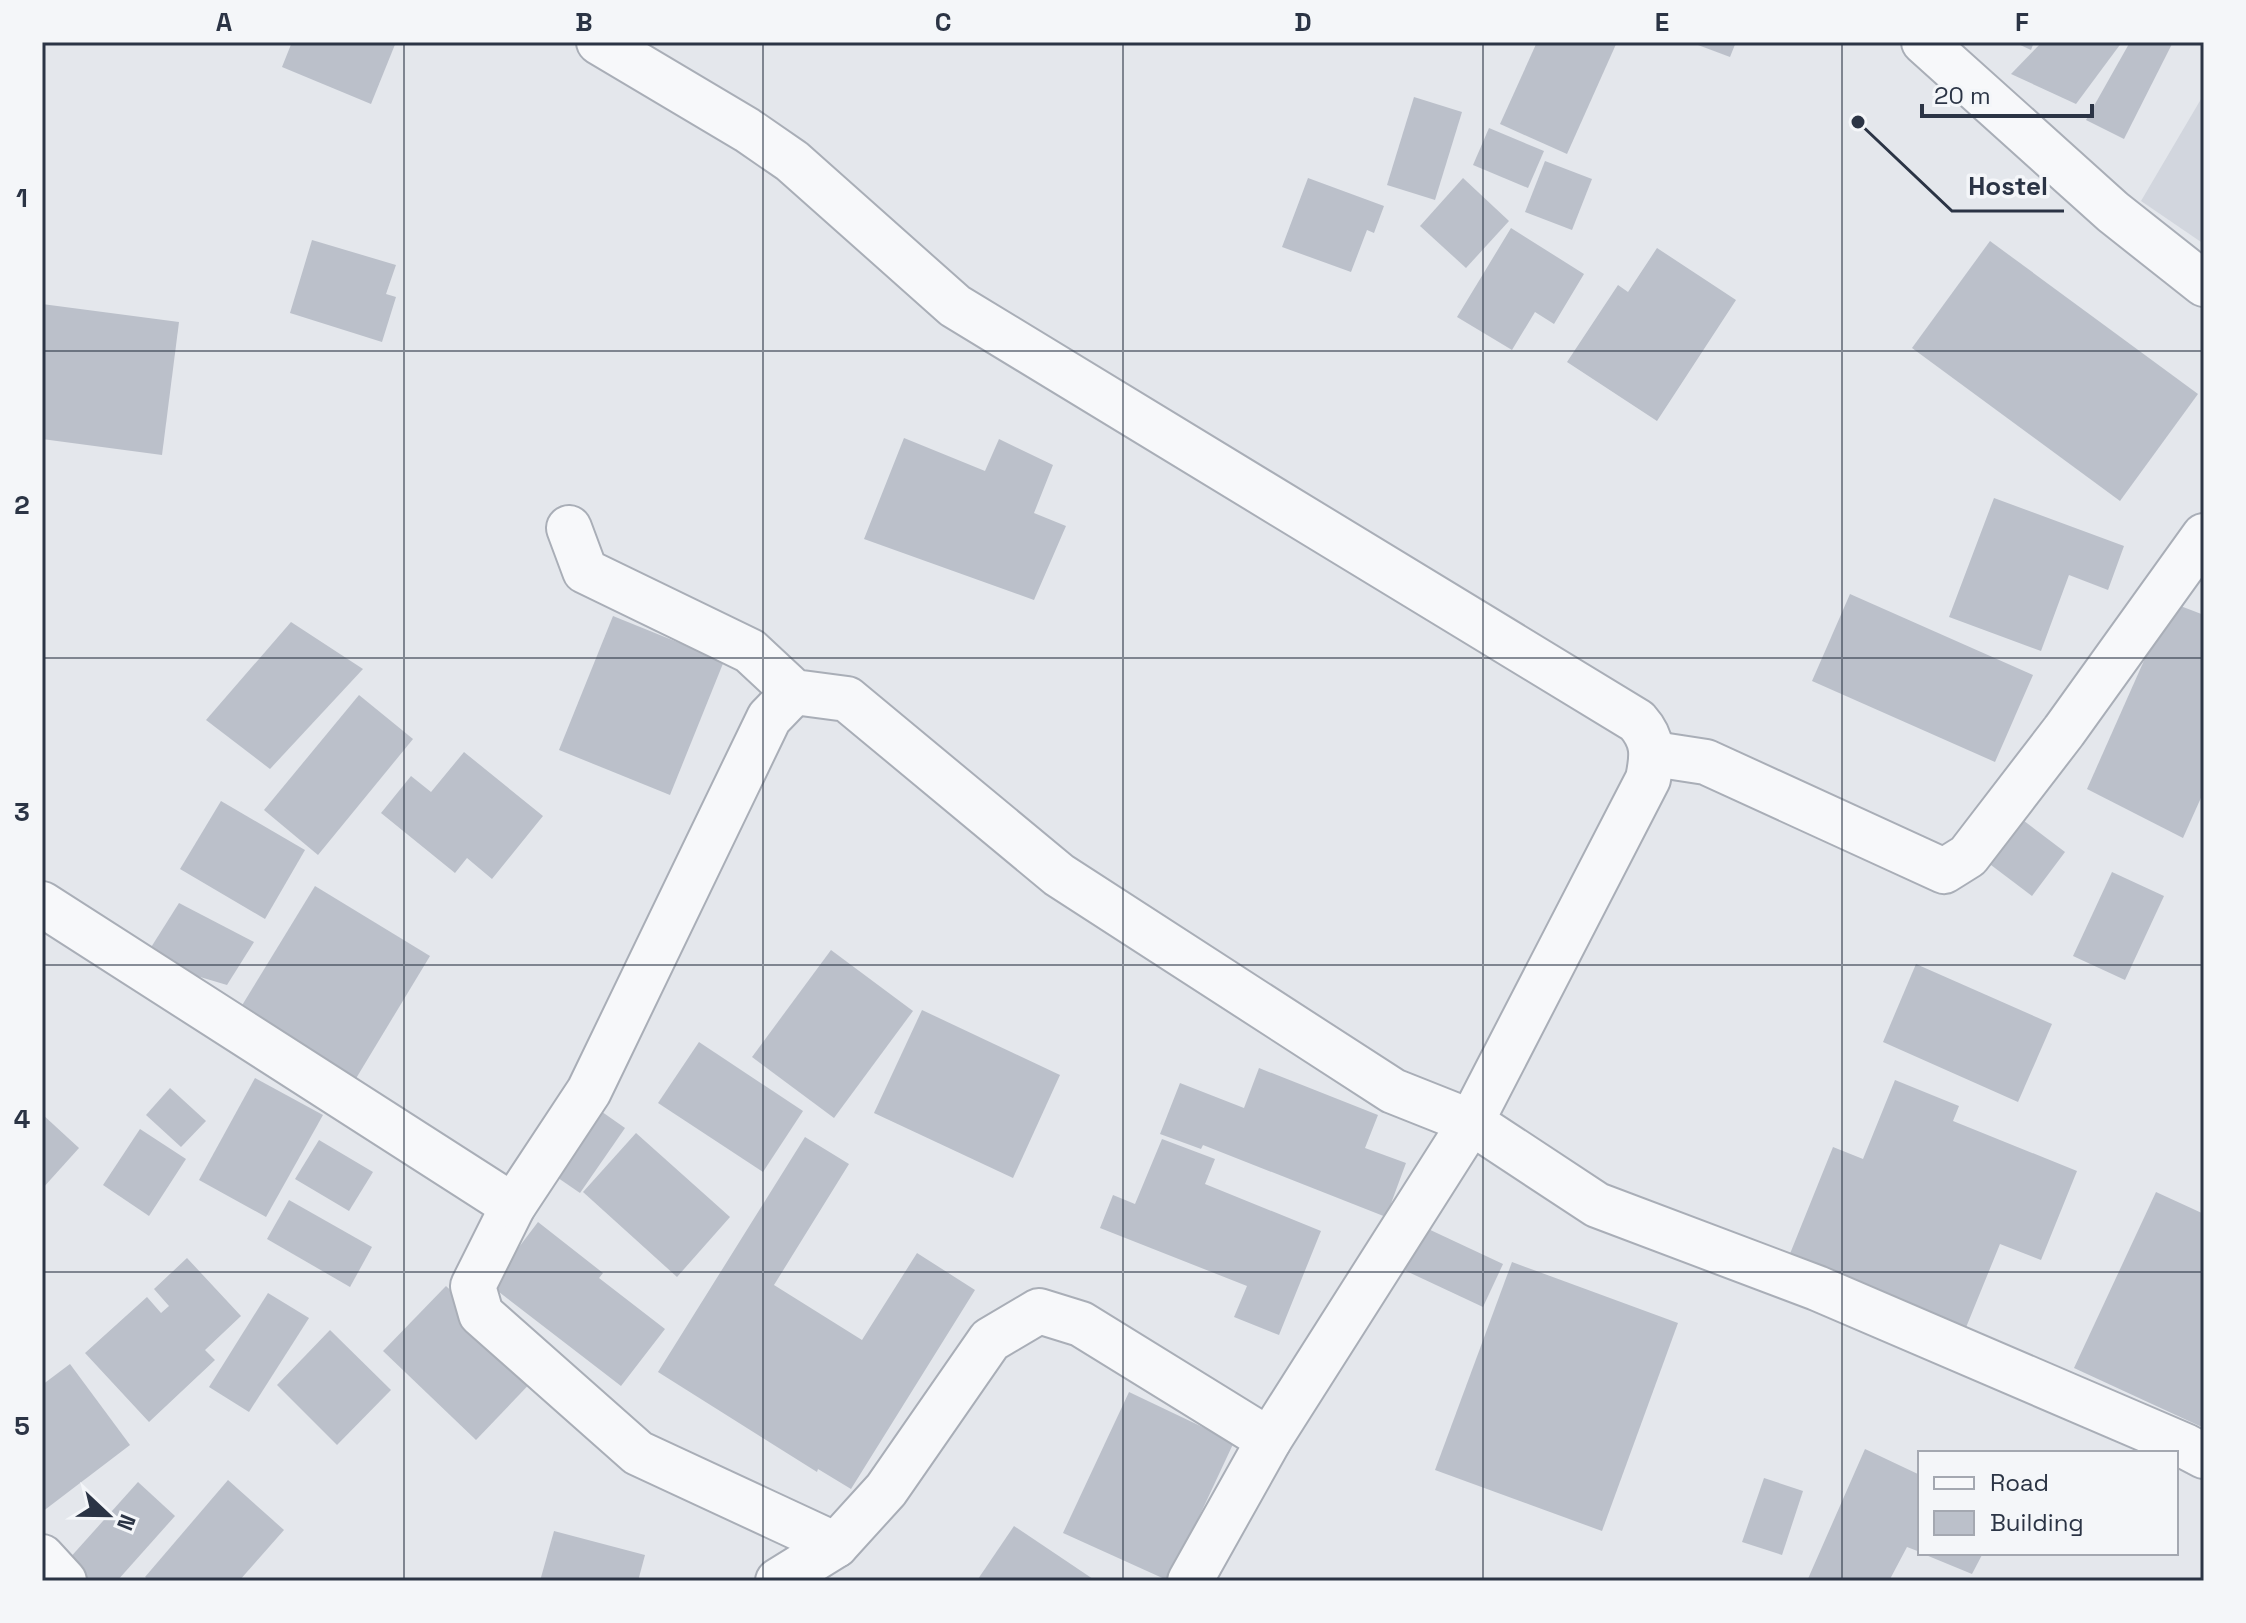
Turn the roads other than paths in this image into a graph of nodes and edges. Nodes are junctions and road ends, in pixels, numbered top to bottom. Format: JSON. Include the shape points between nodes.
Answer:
{"nodes":[{"id":1,"x":599,"y":42,"type":"edge"},
{"id":2,"x":1928,"y":43,"type":"edge"},
{"id":3,"x":2204,"y":284,"type":"edge"},
{"id":4,"x":569,"y":528,"type":"dead end"},
{"id":5,"x":2204,"y":536,"type":"edge"},
{"id":6,"x":794,"y":692,"type":"junction"},
{"id":7,"x":1654,"y":754,"type":"junction"},
{"id":8,"x":42,"y":904,"type":"edge"},
{"id":9,"x":1471,"y":1122,"type":"junction"},
{"id":10,"x":513,"y":1206,"type":"junction"},
{"id":11,"x":1269,"y":1440,"type":"junction"},
{"id":12,"x":2204,"y":1456,"type":"edge"},
{"id":13,"x":836,"y":1545,"type":"junction"},
{"id":14,"x":42,"y":1557,"type":"edge"},
{"id":15,"x":64,"y":1581,"type":"edge"},
{"id":16,"x":778,"y":1581,"type":"edge"},
{"id":17,"x":1190,"y":1581,"type":"edge"}],
"edges":[{"from":1,"to":7,"type":"street","via":[[792,161],[955,306],[1637,721],[1649,734]]},
{"from":2,"to":3,"type":"street","via":[[2113,212]]},
{"from":4,"to":6,"type":"street","via":[[585,571],[750,651]]},
{"from":5,"to":7,"type":"street","via":[[1968,856],[1944,871],[1706,762]]},
{"from":6,"to":9,"type":"street","via":[[847,699],[1059,875],[1393,1091]]},
{"from":6,"to":10,"type":"street","via":[[769,718],[589,1091]]},
{"from":7,"to":9,"type":"street","via":[[1648,779]]},
{"from":8,"to":10,"type":"street"},
{"from":9,"to":11,"type":"street"},
{"from":9,"to":12,"type":"street","via":[[1597,1205],[1817,1288]]},
{"from":10,"to":13,"type":"street","via":[[473,1286],[481,1314],[638,1453]]},
{"from":11,"to":13,"type":"street","via":[[1081,1324],[1039,1311],[990,1340],[886,1490]]},
{"from":11,"to":17,"type":"street"},
{"from":13,"to":16,"type":"street"},
{"from":14,"to":15,"type":"street"}]}
